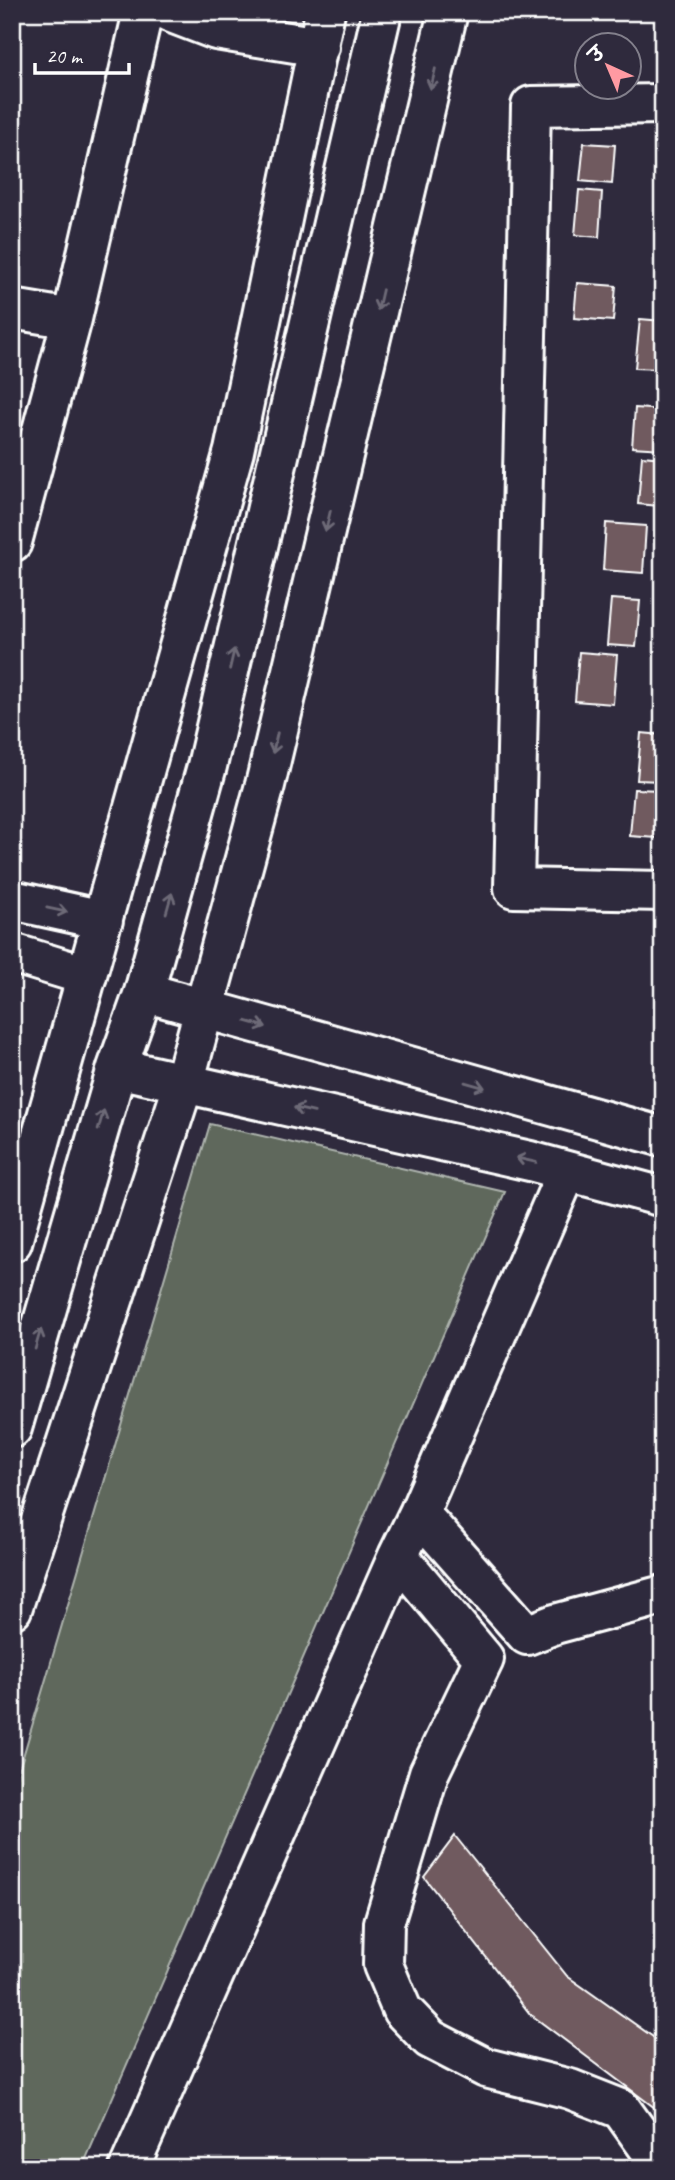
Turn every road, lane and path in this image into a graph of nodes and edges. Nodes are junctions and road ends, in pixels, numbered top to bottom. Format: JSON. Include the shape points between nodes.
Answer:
{"nodes":[{"id":1,"x":143,"y":12,"type":"edge"},
{"id":2,"x":169,"y":12,"type":"edge"},
{"id":3,"x":382,"y":12,"type":"edge"},
{"id":4,"x":448,"y":12,"type":"edge"},
{"id":5,"x":322,"y":29,"type":"edge"},
{"id":6,"x":663,"y":104,"type":"edge"},
{"id":7,"x":12,"y":309,"type":"edge"},
{"id":8,"x":72,"y":319,"type":"junction"},
{"id":9,"x":12,"y":542,"type":"edge"},
{"id":10,"x":663,"y":891,"type":"edge"},
{"id":11,"x":12,"y":900,"type":"edge"},
{"id":12,"x":103,"y":919,"type":"junction"},
{"id":13,"x":12,"y":953,"type":"edge"},
{"id":14,"x":87,"y":975,"type":"junction"},
{"id":15,"x":144,"y":992,"type":"junction"},
{"id":16,"x":203,"y":1009,"type":"junction"},
{"id":17,"x":117,"y":1068,"type":"junction"},
{"id":18,"x":184,"y":1083,"type":"junction"},
{"id":19,"x":663,"y":1137,"type":"edge"},
{"id":20,"x":567,"y":1171,"type":"junction"},
{"id":21,"x":663,"y":1197,"type":"edge"},
{"id":22,"x":12,"y":1242,"type":"edge"},
{"id":23,"x":12,"y":1428,"type":"edge"},
{"id":24,"x":419,"y":1513,"type":"junction"},
{"id":25,"x":398,"y":1556,"type":"junction"},
{"id":26,"x":663,"y":1595,"type":"edge"},
{"id":27,"x":12,"y":1609,"type":"edge"},
{"id":28,"x":129,"y":2168,"type":"edge"},
{"id":29,"x":660,"y":2168,"type":"edge"}],
"edges":[{"from":1,"to":8,"type":"street"},
{"from":2,"to":5,"type":"street","via":[[216,30]]},
{"from":15,"to":3,"type":"street","one_way":true,"via":[[207,766]]},
{"from":4,"to":16,"type":"street","one_way":true,"via":[[265,785]]},
{"from":5,"to":12,"type":"street","via":[[234,451]]},
{"from":6,"to":10,"type":"street","via":[[531,106],[514,888]]},
{"from":7,"to":8,"type":"street"},
{"from":8,"to":9,"type":"street"},
{"from":11,"to":12,"type":"street","one_way":true},
{"from":12,"to":14,"type":"street"},
{"from":13,"to":14,"type":"street"},
{"from":14,"to":22,"type":"street"},
{"from":15,"to":16,"type":"street"},
{"from":15,"to":17,"type":"street"},
{"from":16,"to":18,"type":"street"},
{"from":16,"to":19,"type":"street","one_way":true},
{"from":17,"to":18,"type":"street"},
{"from":23,"to":17,"type":"street","one_way":true},
{"from":20,"to":18,"type":"street","one_way":true},
{"from":18,"to":27,"type":"street"},
{"from":20,"to":21,"type":"street"},
{"from":20,"to":24,"type":"street"},
{"from":24,"to":25,"type":"street"},
{"from":24,"to":26,"type":"street","via":[[527,1635]]},
{"from":25,"to":28,"type":"street"},
{"from":25,"to":29,"type":"street","via":[[484,1659],[429,1773],[384,1923],[383,1965],[402,2010],[430,2039],[486,2068],[570,2089],[621,2109]]}]}
